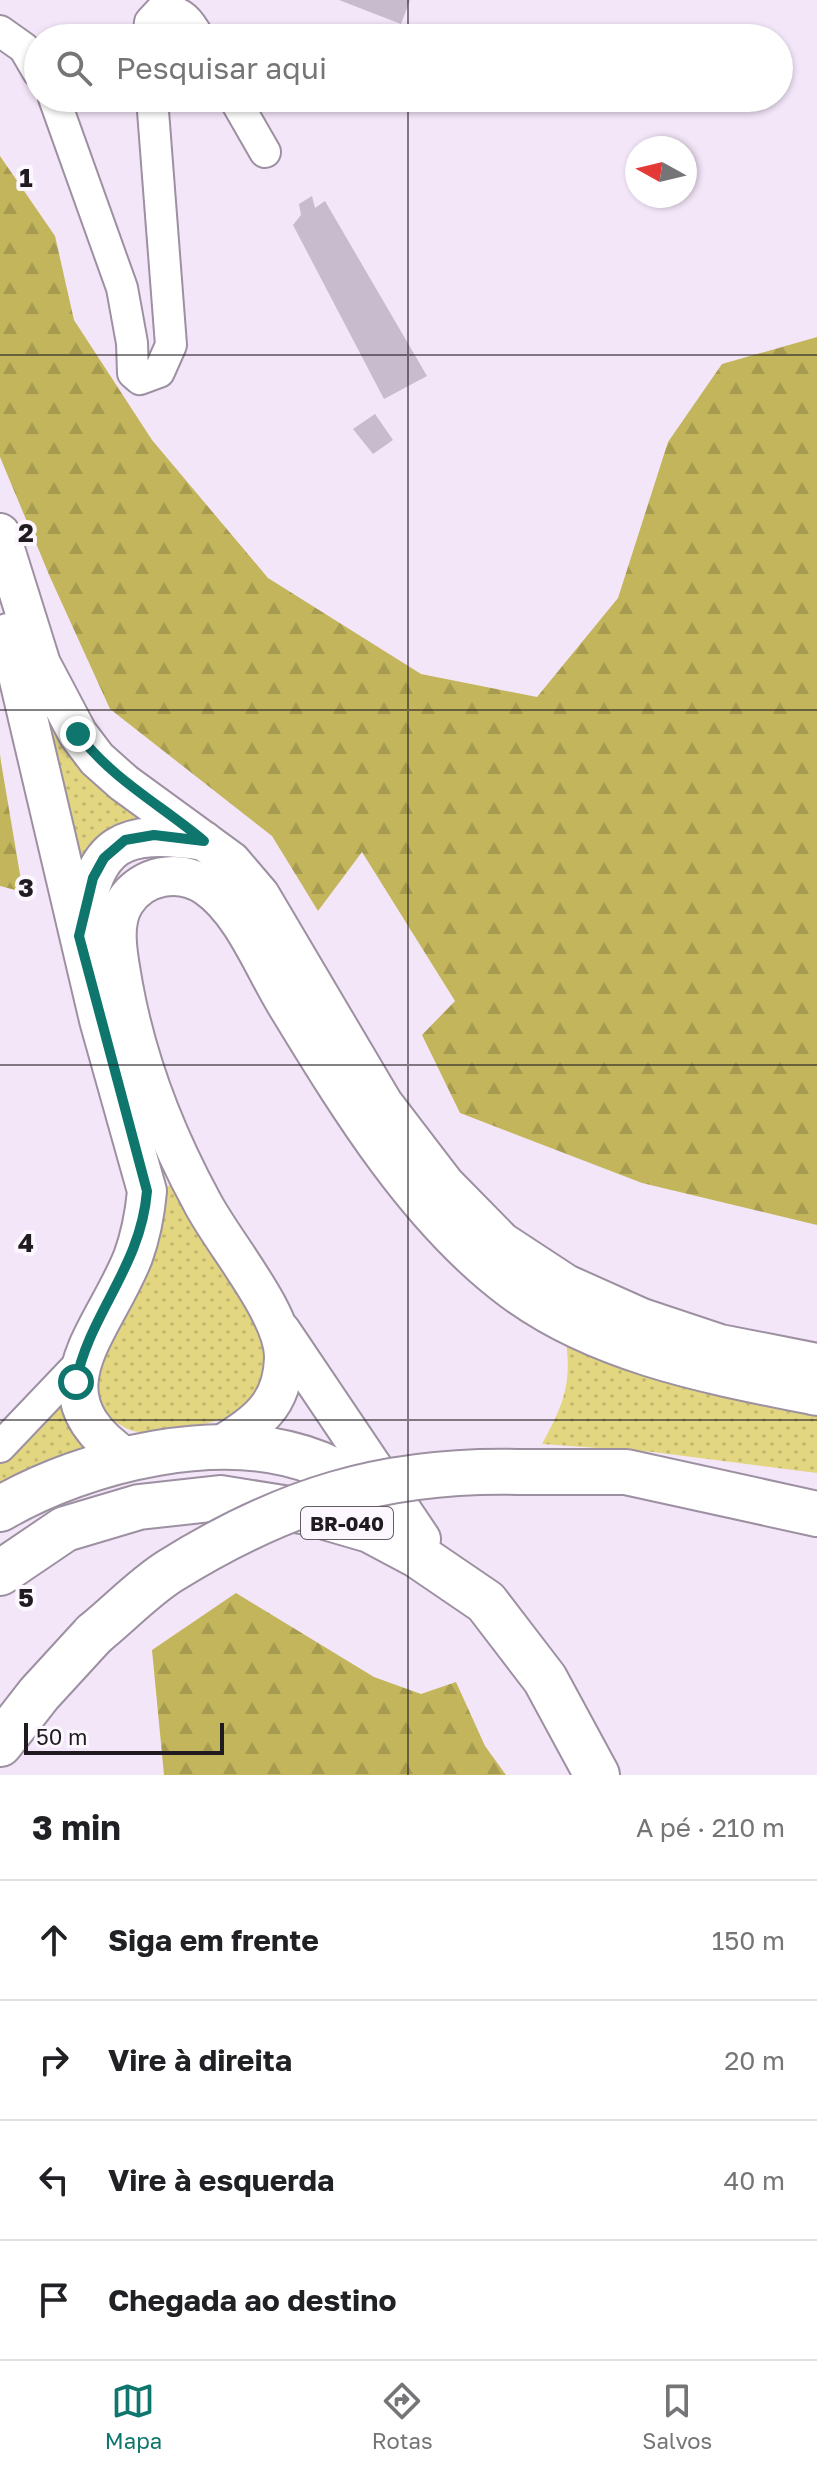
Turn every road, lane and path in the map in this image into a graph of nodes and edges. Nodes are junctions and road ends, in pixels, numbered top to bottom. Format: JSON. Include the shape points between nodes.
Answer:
{"nodes":[{"id":1,"x":150,"y":24,"type":"edge"},
{"id":2,"x":192,"y":24,"type":"edge"},
{"id":3,"x":0,"y":31,"type":"edge"},
{"id":4,"x":24,"y":48,"type":"edge"},
{"id":5,"x":59,"y":112,"type":"edge"},
{"id":6,"x":153,"y":112,"type":"edge"},
{"id":7,"x":242,"y":112,"type":"edge"},
{"id":8,"x":265,"y":152,"type":"dead end"},
{"id":9,"x":0,"y":533,"type":"edge"},
{"id":10,"x":0,"y":599,"type":"edge"},
{"id":11,"x":204,"y":841,"type":"junction"},
{"id":12,"x":79,"y":936,"type":"junction"},
{"id":13,"x":272,"y":1318,"type":"junction"},
{"id":14,"x":80,"y":1363,"type":"junction"},
{"id":15,"x":817,"y":1363,"type":"edge"},
{"id":16,"x":817,"y":1396,"type":"edge"},
{"id":17,"x":220,"y":1446,"type":"junction"},
{"id":18,"x":0,"y":1447,"type":"edge"},
{"id":19,"x":128,"y":1459,"type":"junction"},
{"id":20,"x":626,"y":1472,"type":"junction"},
{"id":21,"x":817,"y":1490,"type":"edge"},
{"id":22,"x":0,"y":1509,"type":"edge"},
{"id":23,"x":817,"y":1514,"type":"edge"},
{"id":24,"x":421,"y":1539,"type":"junction"},
{"id":25,"x":0,"y":1573,"type":"edge"},
{"id":26,"x":486,"y":1602,"type":"junction"},
{"id":27,"x":0,"y":1744,"type":"edge"},
{"id":28,"x":597,"y":1775,"type":"edge"}],
"edges":[{"from":1,"to":2,"type":"lane","via":[[162,9],[178,11]]},
{"from":3,"to":4,"type":"lane"},
{"from":5,"to":6,"type":"lane","via":[[122,288],[133,373],[140,379],[159,372],[171,345]]},
{"from":7,"to":8,"type":"lane"},
{"from":9,"to":11,"type":"main road","via":[[41,664],[78,734],[124,783]]},
{"from":10,"to":12,"type":"main road"},
{"from":11,"to":12,"type":"main road","via":[[154,835],[125,840],[104,858],[93,878]]},
{"from":11,"to":15,"type":"main road","via":[[231,861],[260,895],[383,1103],[415,1147],[502,1242],[566,1284],[642,1318],[720,1344]]},
{"from":12,"to":14,"type":"main road","via":[[147,1191],[132,1257]]},
{"from":13,"to":16,"type":"main road","via":[[204,1206],[142,1066],[116,943],[122,905],[142,883],[175,875],[205,886],[233,914],[388,1162],[440,1223],[513,1291],[578,1328],[642,1355]]},
{"from":13,"to":17,"type":"main road","via":[[284,1353],[282,1386],[259,1421]]},
{"from":13,"to":24,"type":"main road"},
{"from":14,"to":18,"type":"lane"},
{"from":14,"to":19,"type":"main road","via":[[79,1407],[104,1443]]},
{"from":17,"to":19,"type":"highway"},
{"from":17,"to":24,"type":"highway","via":[[321,1464],[397,1514]]},
{"from":19,"to":22,"type":"highway","via":[[22,1496]]},
{"from":20,"to":21,"type":"highway","via":[[717,1475]]},
{"from":20,"to":23,"type":"highway","number":"BR-040"},
{"from":20,"to":27,"type":"highway","number":"BR-040","bridge":true,"via":[[453,1470],[399,1477],[315,1499],[168,1572],[94,1634]]},
{"from":24,"to":26,"type":"highway"},
{"from":25,"to":26,"type":"highway","number":"BR-040","via":[[65,1529],[139,1507],[220,1498],[308,1512],[370,1530]]},
{"from":26,"to":28,"type":"highway","number":"BR-040","via":[[545,1679]]}]}
